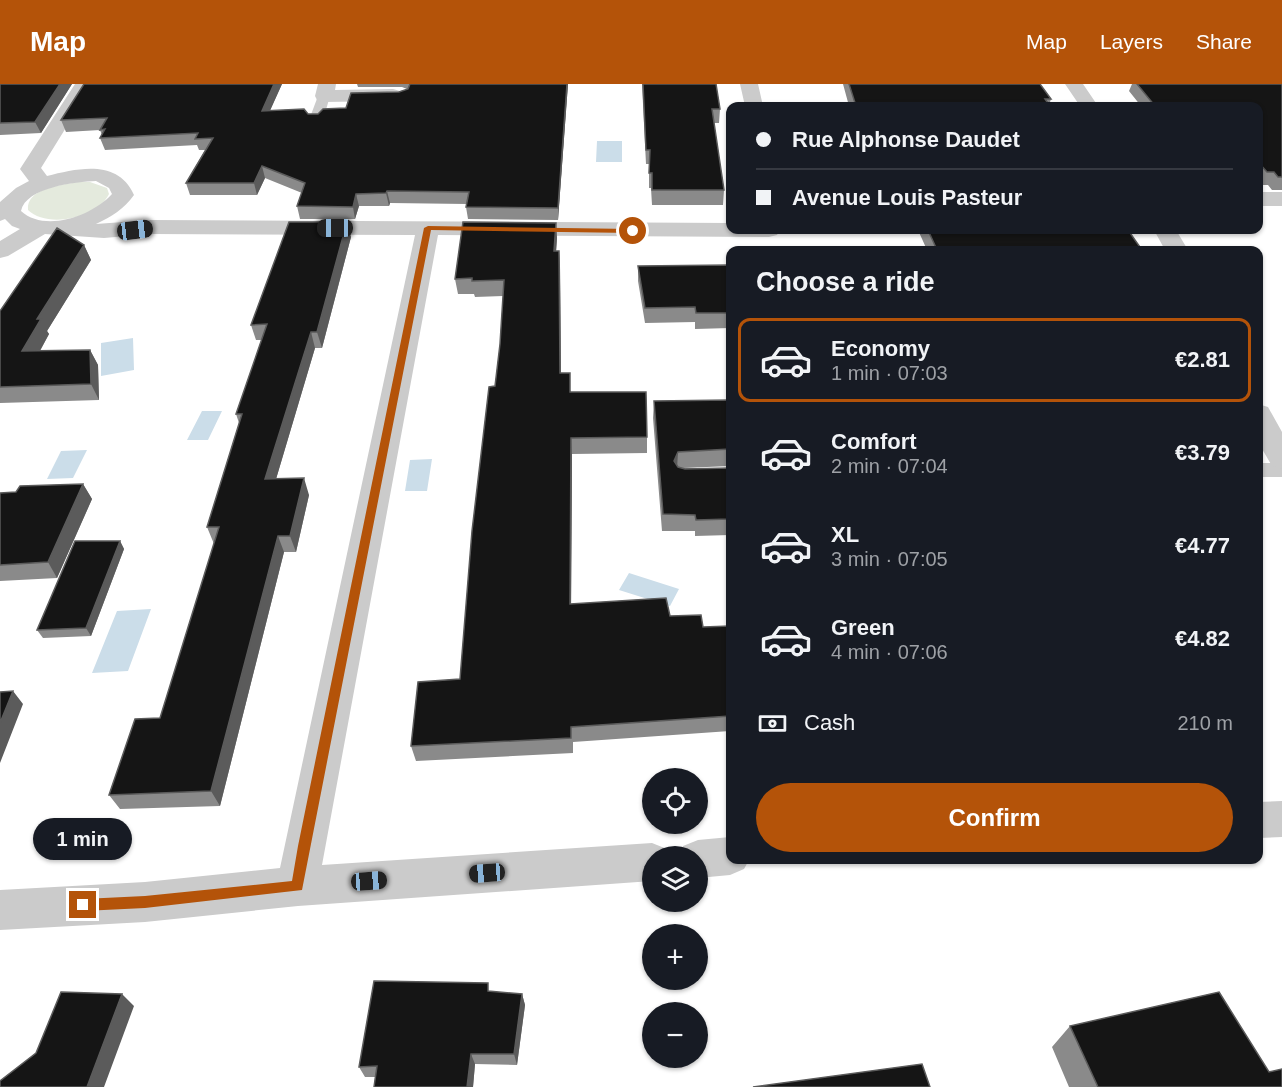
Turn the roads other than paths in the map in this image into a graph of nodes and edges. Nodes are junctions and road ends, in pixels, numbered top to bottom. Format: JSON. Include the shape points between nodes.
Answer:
{"nodes":[{"id":1,"x":84,"y":84,"type":"edge"},
{"id":2,"x":749,"y":84,"type":"edge"},
{"id":3,"x":1074,"y":84,"type":"edge"},
{"id":4,"x":326,"y":90,"type":"edge"},
{"id":5,"x":401,"y":95,"type":"edge"},
{"id":6,"x":753,"y":102,"type":"edge"},
{"id":7,"x":1086,"y":102,"type":"edge"},
{"id":8,"x":316,"y":120,"type":"edge"},
{"id":9,"x":11,"y":179,"type":"dead end"},
{"id":10,"x":38,"y":184,"type":"junction"},
{"id":11,"x":123,"y":195,"type":"junction"},
{"id":12,"x":1263,"y":199,"type":"edge"},
{"id":13,"x":1282,"y":199,"type":"edge"},
{"id":14,"x":6,"y":209,"type":"edge"},
{"id":15,"x":49,"y":226,"type":"junction"},
{"id":16,"x":150,"y":228,"type":"junction"},
{"id":17,"x":428,"y":228,"type":"junction"},
{"id":18,"x":726,"y":230,"type":"edge"},
{"id":19,"x":0,"y":250,"type":"edge"},
{"id":20,"x":1263,"y":423,"type":"edge"},
{"id":21,"x":1282,"y":459,"type":"edge"},
{"id":22,"x":1263,"y":470,"type":"edge"},
{"id":23,"x":1282,"y":470,"type":"edge"},
{"id":24,"x":1282,"y":819,"type":"edge"},
{"id":25,"x":1263,"y":820,"type":"edge"},
{"id":26,"x":726,"y":856,"type":"edge"},
{"id":27,"x":708,"y":857,"type":"edge"},
{"id":28,"x":642,"y":863,"type":"edge"},
{"id":29,"x":298,"y":886,"type":"junction"},
{"id":30,"x":0,"y":910,"type":"edge"}],
"edges":[{"from":1,"to":10,"type":"street","via":[[30,168]]},
{"from":2,"to":6,"type":"street"},
{"from":3,"to":7,"type":"street"},
{"from":4,"to":5,"type":"street"},
{"from":4,"to":8,"type":"lane"},
{"from":9,"to":10,"type":"street"},
{"from":10,"to":11,"type":"street","via":[[75,175],[98,176],[116,181]]},
{"from":10,"to":14,"type":"street","via":[[24,191]]},
{"from":11,"to":15,"type":"street","via":[[108,211],[76,223]]},
{"from":11,"to":16,"type":"street"},
{"from":12,"to":13,"type":"street"},
{"from":14,"to":15,"type":"street","via":[[24,224]]},
{"from":15,"to":16,"type":"street","via":[[78,231]]},
{"from":15,"to":19,"type":"street"},
{"from":16,"to":17,"type":"street"},
{"from":17,"to":18,"type":"street"},
{"from":17,"to":29,"type":"street"},
{"from":20,"to":21,"type":"street"},
{"from":22,"to":23,"type":"lane"},
{"from":24,"to":25,"type":"street"},
{"from":26,"to":27,"type":"street"},
{"from":28,"to":29,"type":"street"},
{"from":29,"to":30,"type":"street","via":[[145,902]]}]}
